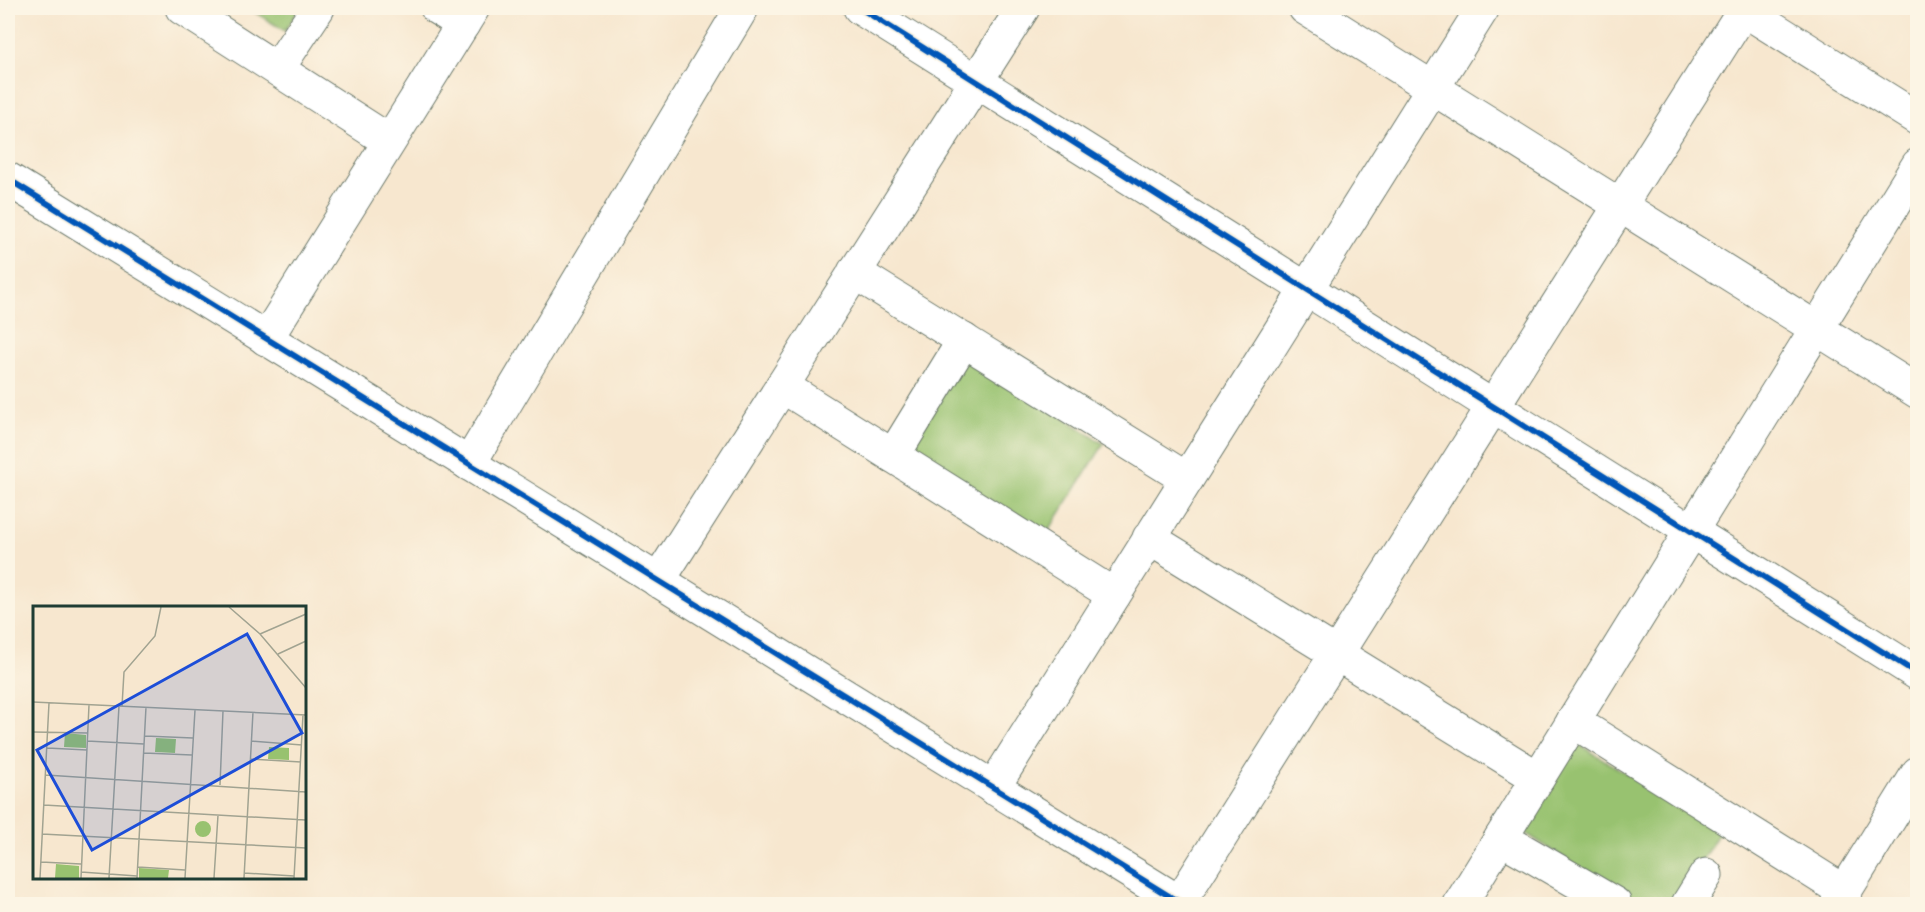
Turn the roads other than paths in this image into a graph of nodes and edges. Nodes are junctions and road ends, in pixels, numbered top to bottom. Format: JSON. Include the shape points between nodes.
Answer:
{"nodes":[{"id":1,"x":182,"y":8,"type":"edge"},
{"id":2,"x":318,"y":8,"type":"edge"},
{"id":3,"x":742,"y":8,"type":"edge"},
{"id":4,"x":860,"y":8,"type":"edge"},
{"id":5,"x":1023,"y":8,"type":"edge"},
{"id":6,"x":1305,"y":8,"type":"edge"},
{"id":7,"x":1483,"y":8,"type":"edge"},
{"id":8,"x":1743,"y":8,"type":"edge"},
{"id":9,"x":458,"y":13,"type":"edge"},
{"id":10,"x":278,"y":68,"type":"junction"},
{"id":11,"x":976,"y":81,"type":"junction"},
{"id":12,"x":1433,"y":88,"type":"junction"},
{"id":13,"x":1917,"y":119,"type":"edge"},
{"id":14,"x":389,"y":141,"type":"junction"},
{"id":15,"x":1917,"y":165,"type":"edge"},
{"id":16,"x":8,"y":179,"type":"edge"},
{"id":17,"x":1620,"y":205,"type":"junction"},
{"id":18,"x":854,"y":272,"type":"junction"},
{"id":19,"x":1306,"y":288,"type":"junction"},
{"id":20,"x":1816,"y":329,"type":"junction"},
{"id":21,"x":266,"y":339,"type":"junction"},
{"id":22,"x":964,"y":340,"type":"junction"},
{"id":23,"x":782,"y":386,"type":"junction"},
{"id":24,"x":1917,"y":392,"type":"edge"},
{"id":25,"x":1493,"y":406,"type":"junction"},
{"id":26,"x":893,"y":456,"type":"junction"},
{"id":27,"x":469,"y":464,"type":"junction"},
{"id":28,"x":1187,"y":479,"type":"junction"},
{"id":29,"x":1691,"y":531,"type":"junction"},
{"id":30,"x":1149,"y":538,"type":"junction"},
{"id":31,"x":658,"y":581,"type":"junction"},
{"id":32,"x":1114,"y":595,"type":"junction"},
{"id":33,"x":1336,"y":654,"type":"junction"},
{"id":34,"x":1917,"y":674,"type":"edge"},
{"id":35,"x":1573,"y":721,"type":"junction"},
{"id":36,"x":1917,"y":773,"type":"edge"},
{"id":37,"x":1538,"y":778,"type":"junction"},
{"id":38,"x":993,"y":788,"type":"junction"},
{"id":39,"x":1908,"y":810,"type":"edge"},
{"id":40,"x":1501,"y":838,"type":"junction"},
{"id":41,"x":1706,"y":874,"type":"dead end"},
{"id":42,"x":1841,"y":898,"type":"edge"},
{"id":43,"x":1165,"y":900,"type":"edge"},
{"id":44,"x":1460,"y":904,"type":"edge"},
{"id":45,"x":1615,"y":904,"type":"edge"},
{"id":46,"x":1688,"y":904,"type":"edge"}],
"edges":[{"from":1,"to":10,"type":"street"},
{"from":2,"to":10,"type":"street"},
{"from":3,"to":27,"type":"street"},
{"from":4,"to":11,"type":"street"},
{"from":5,"to":11,"type":"street"},
{"from":6,"to":12,"type":"street"},
{"from":7,"to":12,"type":"street"},
{"from":8,"to":13,"type":"street"},
{"from":8,"to":17,"type":"street"},
{"from":9,"to":14,"type":"street"},
{"from":10,"to":14,"type":"street"},
{"from":11,"to":18,"type":"street"},
{"from":11,"to":19,"type":"street"},
{"from":12,"to":17,"type":"street"},
{"from":12,"to":19,"type":"street"},
{"from":14,"to":21,"type":"street"},
{"from":15,"to":20,"type":"street"},
{"from":16,"to":21,"type":"street"},
{"from":17,"to":20,"type":"street"},
{"from":17,"to":25,"type":"street"},
{"from":18,"to":22,"type":"street"},
{"from":18,"to":23,"type":"street"},
{"from":19,"to":25,"type":"street"},
{"from":19,"to":28,"type":"street"},
{"from":20,"to":24,"type":"street"},
{"from":20,"to":29,"type":"street"},
{"from":21,"to":27,"type":"street"},
{"from":22,"to":26,"type":"street"},
{"from":22,"to":28,"type":"street"},
{"from":23,"to":26,"type":"street"},
{"from":23,"to":31,"type":"street"},
{"from":25,"to":29,"type":"street"},
{"from":25,"to":33,"type":"street"},
{"from":26,"to":32,"type":"street"},
{"from":27,"to":31,"type":"street"},
{"from":28,"to":30,"type":"street"},
{"from":29,"to":34,"type":"street"},
{"from":29,"to":35,"type":"street"},
{"from":30,"to":32,"type":"street"},
{"from":30,"to":33,"type":"street"},
{"from":31,"to":38,"type":"street"},
{"from":32,"to":38,"type":"street"},
{"from":33,"to":37,"type":"street"},
{"from":33,"to":43,"type":"street"},
{"from":35,"to":37,"type":"street"},
{"from":35,"to":42,"type":"street"},
{"from":36,"to":39,"type":"street"},
{"from":37,"to":40,"type":"street"},
{"from":38,"to":43,"type":"street"},
{"from":39,"to":42,"type":"street"},
{"from":40,"to":44,"type":"street"},
{"from":40,"to":45,"type":"street"},
{"from":41,"to":46,"type":"street"}]}
